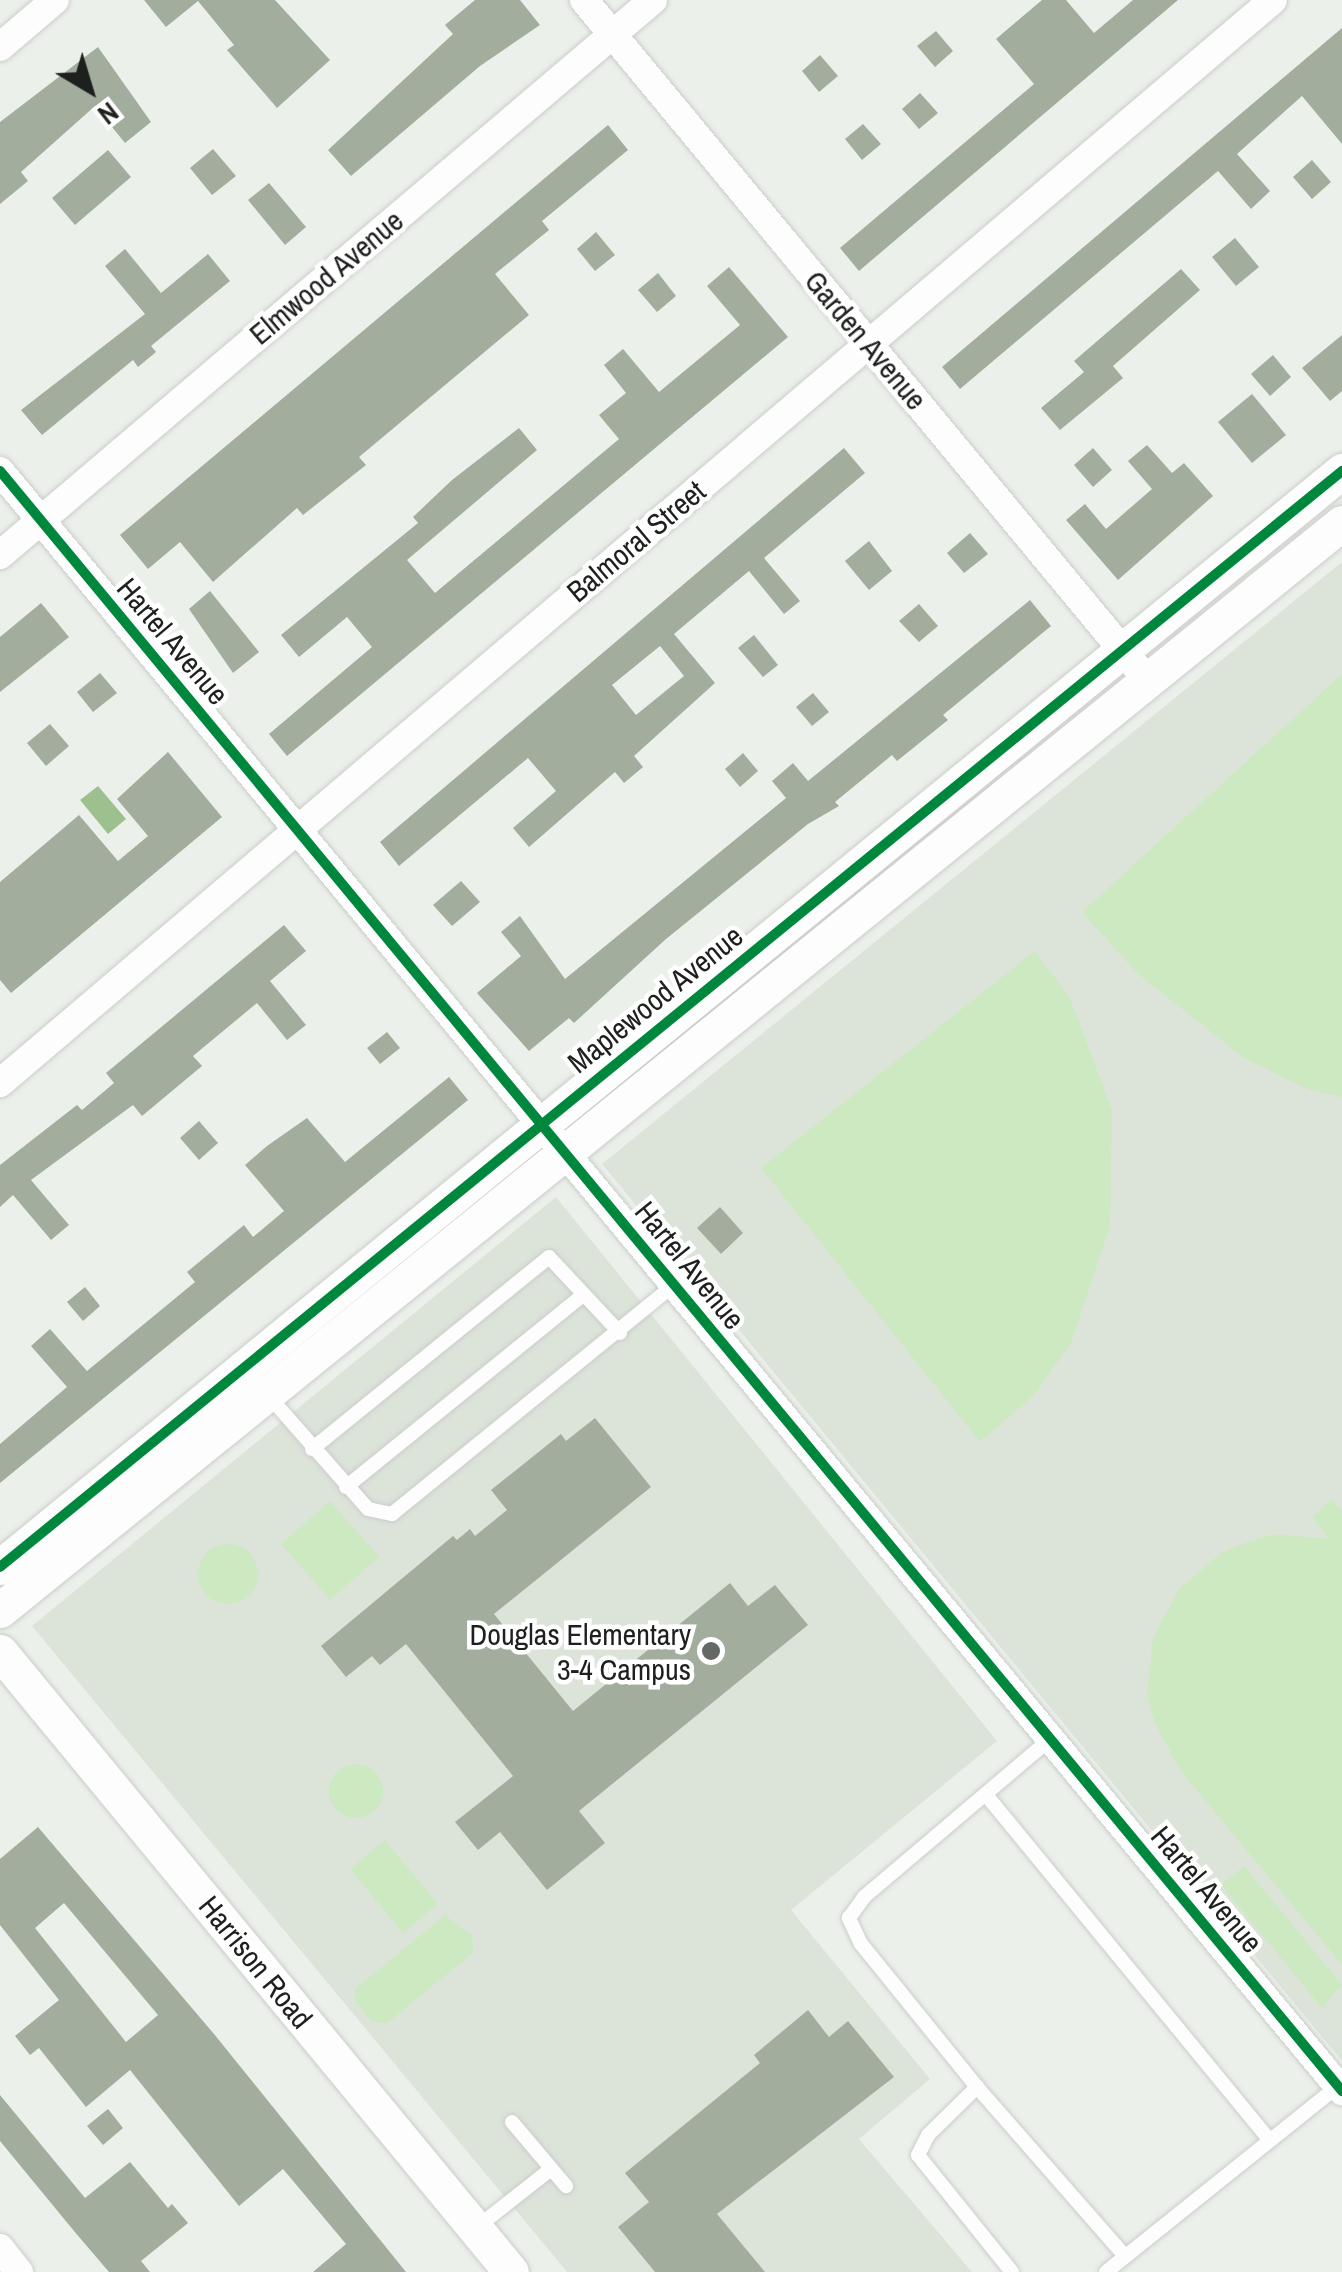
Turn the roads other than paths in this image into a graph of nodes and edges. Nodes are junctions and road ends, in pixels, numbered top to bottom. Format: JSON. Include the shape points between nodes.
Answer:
{"nodes":[{"id":1,"x":55,"y":0,"type":"edge"},
{"id":2,"x":584,"y":0,"type":"edge"},
{"id":3,"x":653,"y":0,"type":"edge"},
{"id":4,"x":1273,"y":0,"type":"edge"},
{"id":5,"x":612,"y":34,"type":"junction"},
{"id":6,"x":0,"y":46,"type":"edge"},
{"id":7,"x":869,"y":343,"type":"junction"},
{"id":8,"x":0,"y":470,"type":"edge"},
{"id":9,"x":1342,"y":471,"type":"edge"},
{"id":10,"x":40,"y":520,"type":"junction"},
{"id":11,"x":1342,"y":523,"type":"edge"},
{"id":12,"x":1255,"y":542,"type":"junction"},
{"id":13,"x":0,"y":555,"type":"edge"},
{"id":14,"x":1280,"y":573,"type":"junction"},
{"id":15,"x":1122,"y":652,"type":"junction"},
{"id":16,"x":1148,"y":681,"type":"junction"},
{"id":17,"x":910,"y":823,"type":"junction"},
{"id":18,"x":297,"y":831,"type":"junction"},
{"id":19,"x":937,"y":855,"type":"junction"},
{"id":20,"x":730,"y":972,"type":"junction"},
{"id":21,"x":754,"y":1002,"type":"junction"},
{"id":22,"x":0,"y":1083,"type":"edge"},
{"id":23,"x":540,"y":1123,"type":"junction"},
{"id":24,"x":566,"y":1154,"type":"junction"},
{"id":25,"x":674,"y":1285,"type":"junction"},
{"id":26,"x":584,"y":1294,"type":"junction"},
{"id":27,"x":620,"y":1333,"type":"junction"},
{"id":28,"x":266,"y":1394,"type":"junction"},
{"id":29,"x":312,"y":1449,"type":"junction"},
{"id":30,"x":346,"y":1487,"type":"junction"},
{"id":31,"x":0,"y":1567,"type":"edge"},
{"id":32,"x":0,"y":1610,"type":"edge"},
{"id":33,"x":0,"y":1652,"type":"edge"},
{"id":34,"x":1050,"y":1739,"type":"junction"},
{"id":35,"x":987,"y":1796,"type":"junction"},
{"id":36,"x":976,"y":2087,"type":"junction"},
{"id":37,"x":1340,"y":2088,"type":"edge"},
{"id":38,"x":512,"y":2122,"type":"dead end"},
{"id":39,"x":1270,"y":2140,"type":"junction"},
{"id":40,"x":551,"y":2168,"type":"junction"},
{"id":41,"x":566,"y":2186,"type":"dead end"},
{"id":42,"x":475,"y":2228,"type":"junction"},
{"id":43,"x":0,"y":2248,"type":"edge"},
{"id":44,"x":1125,"y":2256,"type":"junction"},
{"id":45,"x":20,"y":2272,"type":"edge"},
{"id":46,"x":511,"y":2272,"type":"edge"},
{"id":47,"x":1012,"y":2272,"type":"edge"},
{"id":48,"x":1106,"y":2272,"type":"edge"}],
"edges":[{"from":1,"to":6,"type":"street"},
{"from":2,"to":5,"type":"street","name":"Garden Avenue"},
{"from":3,"to":5,"type":"street","name":"Elmwood Avenue"},
{"from":4,"to":7,"type":"street","name":"Balmoral Street"},
{"from":5,"to":7,"type":"street","name":"Garden Avenue"},
{"from":5,"to":10,"type":"street","name":"Elmwood Avenue"},
{"from":7,"to":15,"type":"street","name":"Garden Avenue"},
{"from":7,"to":18,"type":"street","name":"Balmoral Street"},
{"from":8,"to":10,"type":"street","name":"Hartel Avenue"},
{"from":9,"to":12,"type":"street","name":"Maplewood Avenue"},
{"from":10,"to":13,"type":"street","name":"Elmwood Avenue"},
{"from":10,"to":18,"type":"street","name":"Hartel Avenue"},
{"from":11,"to":14,"type":"street"},
{"from":12,"to":14,"type":"street"},
{"from":12,"to":15,"type":"street","name":"Maplewood Avenue"},
{"from":14,"to":16,"type":"street"},
{"from":15,"to":16,"type":"street","name":"Garden Avenue"},
{"from":15,"to":17,"type":"street","name":"Maplewood Avenue"},
{"from":16,"to":19,"type":"street"},
{"from":17,"to":19,"type":"street"},
{"from":17,"to":20,"type":"street","name":"Maplewood Avenue"},
{"from":18,"to":22,"type":"street","name":"Balmoral Street"},
{"from":18,"to":23,"type":"street","name":"Hartel Avenue"},
{"from":19,"to":21,"type":"street"},
{"from":20,"to":21,"type":"street"},
{"from":20,"to":23,"type":"street","name":"Maplewood Avenue"},
{"from":21,"to":24,"type":"street"},
{"from":23,"to":24,"type":"street","name":"Hartel Avenue"},
{"from":23,"to":31,"type":"street","name":"Maplewood Avenue"},
{"from":24,"to":25,"type":"street","name":"Hartel Avenue"},
{"from":24,"to":28,"type":"street"},
{"from":25,"to":27,"type":"lane"},
{"from":25,"to":34,"type":"street","name":"Hartel Avenue"},
{"from":26,"to":27,"type":"lane"},
{"from":26,"to":29,"type":"lane","via":[[550,1257]]},
{"from":26,"to":30,"type":"lane"},
{"from":27,"to":30,"type":"lane","via":[[392,1514],[368,1509]]},
{"from":28,"to":29,"type":"lane"},
{"from":28,"to":32,"type":"street"},
{"from":29,"to":30,"type":"lane"},
{"from":33,"to":42,"type":"street","name":"Harrison Road"},
{"from":34,"to":35,"type":"lane"},
{"from":34,"to":37,"type":"street","name":"Hartel Avenue"},
{"from":35,"to":36,"type":"lane","via":[[864,1897],[849,1918],[861,1944]]},
{"from":35,"to":39,"type":"lane"},
{"from":36,"to":44,"type":"lane"},
{"from":36,"to":47,"type":"lane","via":[[918,2154]]},
{"from":37,"to":39,"type":"lane"},
{"from":38,"to":40,"type":"lane"},
{"from":39,"to":44,"type":"lane"},
{"from":40,"to":41,"type":"lane"},
{"from":40,"to":42,"type":"lane"},
{"from":42,"to":46,"type":"street","name":"Harrison Road"},
{"from":43,"to":45,"type":"street"},
{"from":44,"to":48,"type":"lane"}]}
